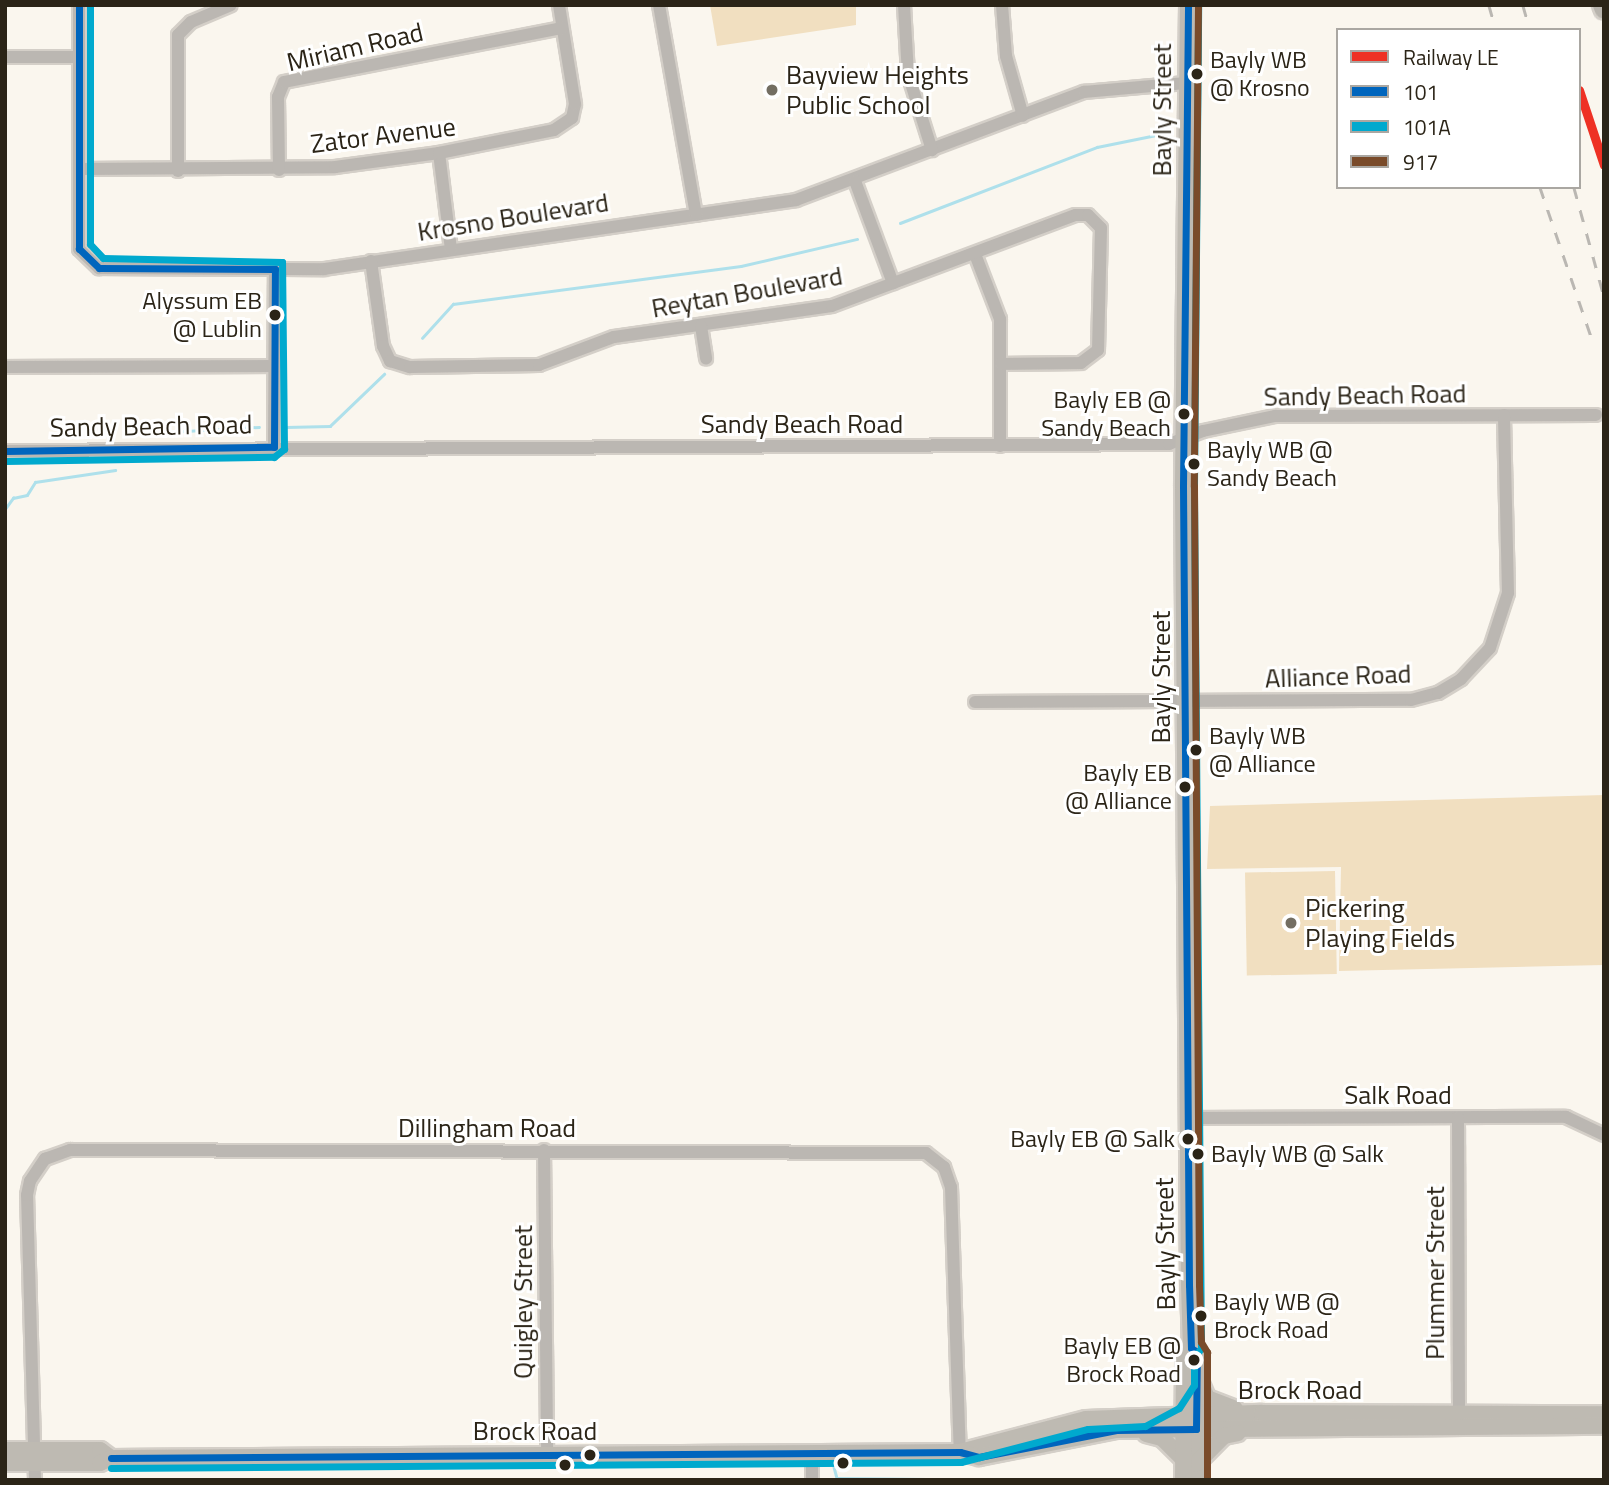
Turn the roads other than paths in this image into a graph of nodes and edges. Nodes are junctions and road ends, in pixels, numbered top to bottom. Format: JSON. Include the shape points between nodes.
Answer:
{"nodes":[{"id":1,"x":79,"y":5,"type":"edge"},
{"id":2,"x":230,"y":5,"type":"edge"},
{"id":3,"x":559,"y":5,"type":"edge"},
{"id":4,"x":659,"y":5,"type":"edge"},
{"id":5,"x":904,"y":5,"type":"edge"},
{"id":6,"x":1003,"y":5,"type":"edge"},
{"id":7,"x":1188,"y":5,"type":"edge"},
{"id":8,"x":562,"y":28,"type":"junction"},
{"id":9,"x":5,"y":57,"type":"edge"},
{"id":10,"x":78,"y":57,"type":"junction"},
{"id":11,"x":1186,"y":83,"type":"junction"},
{"id":12,"x":1023,"y":116,"type":"junction"},
{"id":13,"x":932,"y":150,"type":"junction"},
{"id":14,"x":439,"y":153,"type":"junction"},
{"id":15,"x":80,"y":169,"type":"junction"},
{"id":16,"x":279,"y":170,"type":"junction"},
{"id":17,"x":177,"y":171,"type":"junction"},
{"id":18,"x":855,"y":181,"type":"junction"},
{"id":19,"x":696,"y":215,"type":"junction"},
{"id":20,"x":451,"y":249,"type":"junction"},
{"id":21,"x":975,"y":254,"type":"junction"},
{"id":22,"x":371,"y":261,"type":"junction"},
{"id":23,"x":275,"y":270,"type":"junction"},
{"id":24,"x":893,"y":283,"type":"junction"},
{"id":25,"x":701,"y":326,"type":"junction"},
{"id":26,"x":706,"y":359,"type":"dead end"},
{"id":27,"x":1001,"y":364,"type":"junction"},
{"id":28,"x":275,"y":366,"type":"junction"},
{"id":29,"x":5,"y":367,"type":"edge"},
{"id":30,"x":1504,"y":415,"type":"junction"},
{"id":31,"x":1595,"y":415,"type":"dead end"},
{"id":32,"x":1183,"y":439,"type":"junction"},
{"id":33,"x":1000,"y":446,"type":"junction"},
{"id":34,"x":274,"y":447,"type":"junction"},
{"id":35,"x":5,"y":450,"type":"edge"},
{"id":36,"x":975,"y":702,"type":"dead end"},
{"id":37,"x":1186,"y":703,"type":"junction"},
{"id":38,"x":1188,"y":1118,"type":"junction"},
{"id":39,"x":1458,"y":1118,"type":"junction"},
{"id":40,"x":1604,"y":1135,"type":"edge"},
{"id":41,"x":544,"y":1150,"type":"junction"},
{"id":42,"x":1191,"y":1378,"type":"junction"},
{"id":43,"x":1604,"y":1414,"type":"edge"},
{"id":44,"x":1142,"y":1416,"type":"junction"},
{"id":45,"x":1459,"y":1420,"type":"junction"},
{"id":46,"x":1260,"y":1421,"type":"junction"},
{"id":47,"x":1190,"y":1422,"type":"junction"},
{"id":48,"x":1604,"y":1426,"type":"edge"},
{"id":49,"x":1116,"y":1430,"type":"junction"},
{"id":50,"x":5,"y":1450,"type":"edge"},
{"id":51,"x":960,"y":1452,"type":"junction"},
{"id":52,"x":547,"y":1455,"type":"junction"},
{"id":53,"x":812,"y":1455,"type":"junction"},
{"id":54,"x":5,"y":1463,"type":"edge"},
{"id":55,"x":35,"y":1463,"type":"edge"},
{"id":56,"x":1192,"y":1467,"type":"edge"},
{"id":57,"x":811,"y":1480,"type":"edge"},
{"id":58,"x":1183,"y":1480,"type":"edge"}],
"edges":[{"from":1,"to":10,"type":"street","name":"Krosno Boulevard"},
{"from":2,"to":17,"type":"street","via":[[191,22],[178,35]]},
{"from":3,"to":8,"type":"street","name":"Zator Avenue"},
{"from":4,"to":19,"type":"street"},
{"from":5,"to":13,"type":"street","via":[[908,74]]},
{"from":6,"to":12,"type":"street","via":[[1006,56]]},
{"from":7,"to":11,"type":"main road","name":"Bayly Street"},
{"from":8,"to":14,"type":"street","name":"Zator Avenue","via":[[575,104],[572,118],[554,130]]},
{"from":8,"to":16,"type":"street","name":"Miriam Road","via":[[284,82],[278,97]]},
{"from":9,"to":10,"type":"street"},
{"from":10,"to":15,"type":"street","name":"Krosno Boulevard"},
{"from":11,"to":12,"type":"street","name":"Krosno Boulevard","via":[[1084,92]]},
{"from":11,"to":32,"type":"main road","name":"Bayly Street"},
{"from":12,"to":13,"type":"street","name":"Krosno Boulevard"},
{"from":13,"to":18,"type":"street","name":"Krosno Boulevard"},
{"from":14,"to":16,"type":"street","name":"Zator Avenue"},
{"from":14,"to":20,"type":"street"},
{"from":15,"to":17,"type":"street","name":"Zator Avenue"},
{"from":15,"to":23,"type":"street","name":"Krosno Boulevard","via":[[79,249],[99,268]]},
{"from":16,"to":17,"type":"street","name":"Zator Avenue"},
{"from":18,"to":19,"type":"street","name":"Krosno Boulevard","via":[[796,200]]},
{"from":18,"to":24,"type":"street"},
{"from":19,"to":20,"type":"street","name":"Krosno Boulevard"},
{"from":20,"to":22,"type":"street","name":"Krosno Boulevard"},
{"from":21,"to":24,"type":"street","name":"Reytan Boulevard"},
{"from":21,"to":27,"type":"street","via":[[1000,319]]},
{"from":21,"to":27,"type":"street","name":"Reytan Boulevard","via":[[1076,215],[1088,215],[1101,228],[1098,350],[1081,363]]},
{"from":22,"to":23,"type":"street","name":"Krosno Boulevard"},
{"from":22,"to":25,"type":"street","name":"Reytan Boulevard","via":[[383,346],[390,361],[400,365],[539,365],[614,337]]},
{"from":23,"to":28,"type":"street"},
{"from":24,"to":25,"type":"street","name":"Reytan Boulevard","via":[[832,306]]},
{"from":25,"to":26,"type":"street"},
{"from":27,"to":33,"type":"street"},
{"from":28,"to":29,"type":"street"},
{"from":28,"to":34,"type":"street"},
{"from":30,"to":31,"type":"street","name":"Sandy Beach Road"},
{"from":30,"to":32,"type":"street","name":"Sandy Beach Road","via":[[1275,416]]},
{"from":30,"to":37,"type":"street","name":"Alliance Road","via":[[1508,593],[1490,648],[1461,679],[1438,693],[1411,700]]},
{"from":32,"to":33,"type":"street","name":"Sandy Beach Road","via":[[1169,444]]},
{"from":32,"to":37,"type":"main road","name":"Bayly Street"},
{"from":33,"to":34,"type":"street","name":"Sandy Beach Road"},
{"from":34,"to":35,"type":"street","name":"Sandy Beach Road"},
{"from":36,"to":37,"type":"street","name":"Alliance Road"},
{"from":37,"to":38,"type":"main road","name":"Bayly Street"},
{"from":38,"to":39,"type":"street","name":"Salk Road"},
{"from":38,"to":42,"type":"main road","name":"Bayly Street","via":[[1191,1348],[1184,1353]]},
{"from":39,"to":40,"type":"street","name":"Salk Road","via":[[1566,1117]]},
{"from":39,"to":45,"type":"street","name":"Plummer Street"},
{"from":41,"to":51,"type":"street","name":"Dillingham Road","via":[[926,1153],[944,1167],[951,1187]]},
{"from":41,"to":52,"type":"street","name":"Quigley Street"},
{"from":41,"to":55,"type":"street","name":"Dillingham Road","via":[[70,1150],[45,1159],[30,1181],[27,1195]]},
{"from":42,"to":44,"type":"main road","via":[[1171,1402]]},
{"from":42,"to":46,"type":"main road","via":[[1207,1398]]},
{"from":42,"to":47,"type":"main road","name":"Bayly Street"},
{"from":43,"to":45,"type":"main road","name":"Brock Road"},
{"from":44,"to":47,"type":"main road","name":"Brock Road"},
{"from":44,"to":51,"type":"main road","name":"Brock Road","via":[[1086,1419]]},
{"from":45,"to":46,"type":"main road","name":"Brock Road"},
{"from":45,"to":48,"type":"main road","name":"Brock Road"},
{"from":46,"to":47,"type":"main road","name":"Brock Road"},
{"from":46,"to":56,"type":"main road","via":[[1224,1436]]},
{"from":47,"to":49,"type":"main road","name":"Brock Road"},
{"from":47,"to":56,"type":"main road","name":"Bayly Street"},
{"from":49,"to":51,"type":"main road","name":"Brock Road","via":[[979,1457]]},
{"from":49,"to":56,"type":"main road","via":[[1162,1438]]},
{"from":50,"to":55,"type":"main road","name":"Brock Road"},
{"from":51,"to":53,"type":"main road","name":"Brock Road"},
{"from":52,"to":53,"type":"main road","name":"Brock Road"},
{"from":52,"to":55,"type":"main road","name":"Brock Road","via":[[111,1458],[100,1463]]},
{"from":53,"to":57,"type":"street"},
{"from":54,"to":55,"type":"main road","name":"Brock Road"},
{"from":56,"to":58,"type":"main road","name":"Bayly Street"}]}
